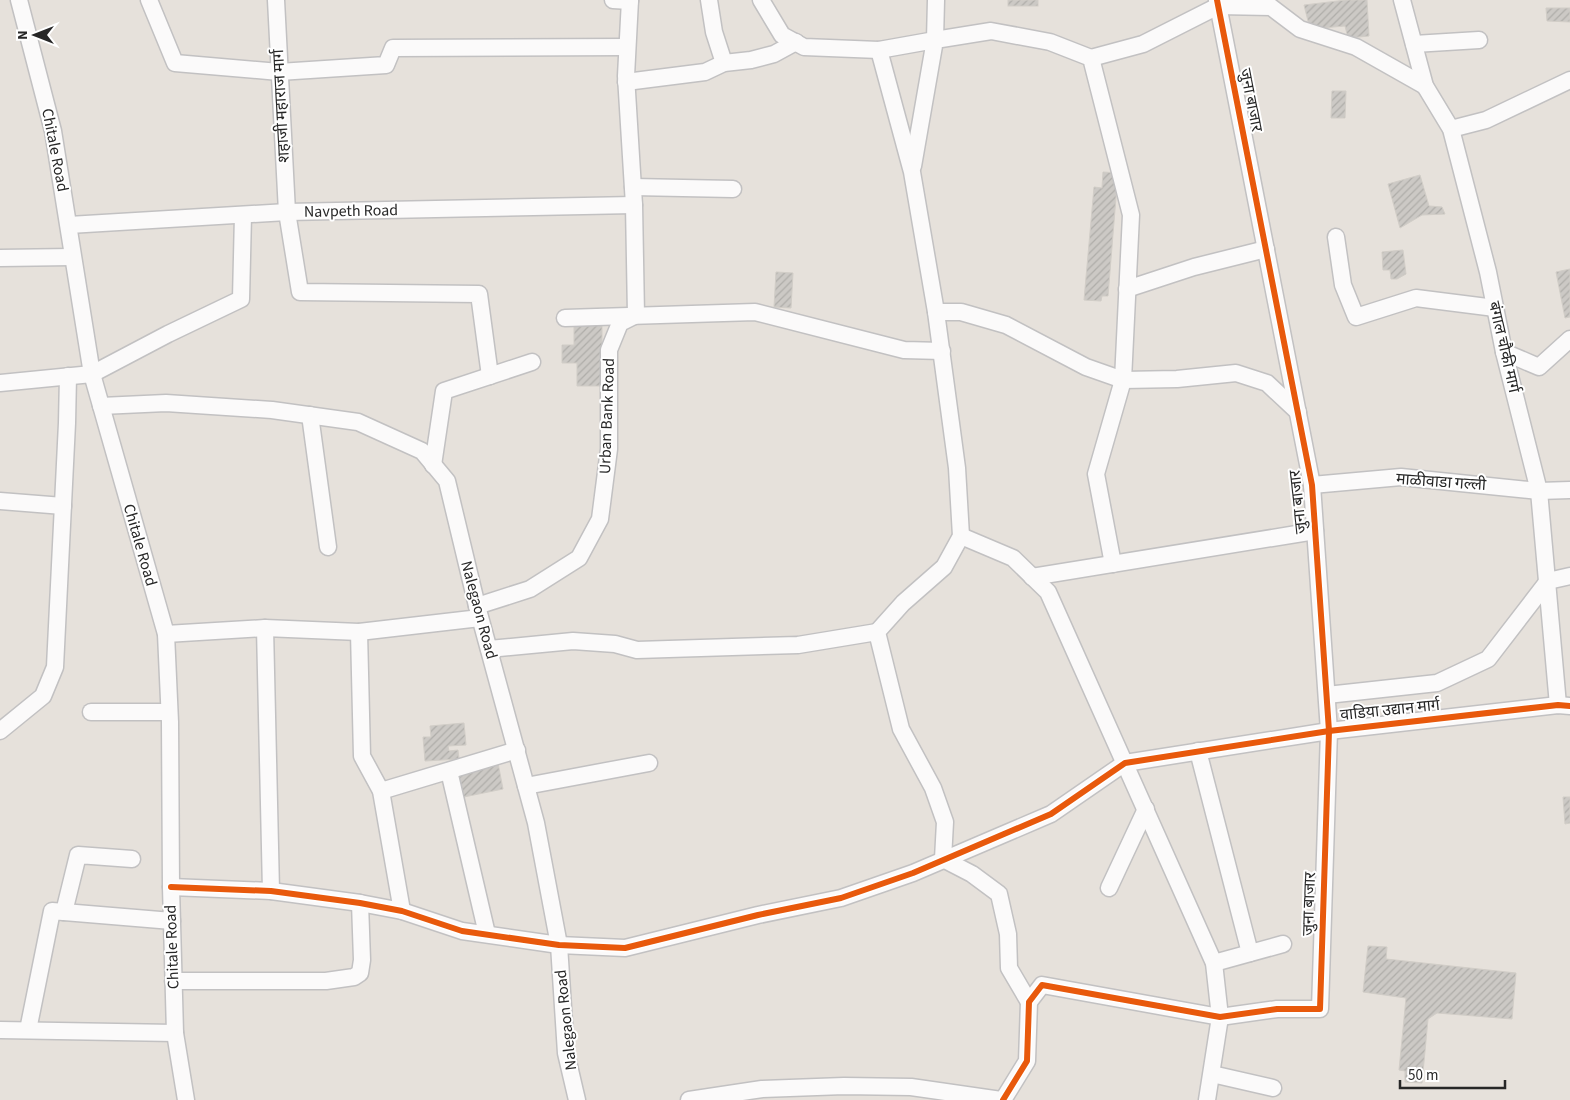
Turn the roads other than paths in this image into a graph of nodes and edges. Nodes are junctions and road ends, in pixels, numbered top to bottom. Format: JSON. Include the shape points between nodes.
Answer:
{"nodes":[{"id":1,"x":20,"y":0,"type":"edge"},
{"id":2,"x":149,"y":0,"type":"edge"},
{"id":3,"x":276,"y":0,"type":"edge"},
{"id":4,"x":613,"y":0,"type":"edge"},
{"id":5,"x":709,"y":0,"type":"edge"},
{"id":6,"x":761,"y":0,"type":"edge"},
{"id":7,"x":936,"y":0,"type":"edge"},
{"id":8,"x":1402,"y":0,"type":"edge"},
{"id":9,"x":630,"y":1,"type":"edge"},
{"id":10,"x":1218,"y":3,"type":"edge"},
{"id":11,"x":935,"y":40,"type":"junction"},
{"id":12,"x":1480,"y":40,"type":"dead end"},
{"id":13,"x":796,"y":42,"type":"junction"},
{"id":14,"x":1414,"y":44,"type":"junction"},
{"id":15,"x":627,"y":47,"type":"junction"},
{"id":16,"x":879,"y":50,"type":"junction"},
{"id":17,"x":1091,"y":58,"type":"junction"},
{"id":18,"x":724,"y":63,"type":"junction"},
{"id":19,"x":279,"y":72,"type":"junction"},
{"id":20,"x":1570,"y":80,"type":"edge"},
{"id":21,"x":626,"y":82,"type":"junction"},
{"id":22,"x":1425,"y":86,"type":"junction"},
{"id":23,"x":1451,"y":129,"type":"junction"},
{"id":24,"x":912,"y":172,"type":"junction"},
{"id":25,"x":633,"y":187,"type":"junction"},
{"id":26,"x":733,"y":189,"type":"dead end"},
{"id":27,"x":634,"y":205,"type":"junction"},
{"id":28,"x":286,"y":212,"type":"junction"},
{"id":29,"x":243,"y":215,"type":"junction"},
{"id":30,"x":68,"y":225,"type":"junction"},
{"id":31,"x":1336,"y":237,"type":"dead end"},
{"id":32,"x":1266,"y":249,"type":"junction"},
{"id":33,"x":72,"y":257,"type":"junction"},
{"id":34,"x":0,"y":258,"type":"edge"},
{"id":35,"x":1127,"y":289,"type":"junction"},
{"id":36,"x":1495,"y":308,"type":"junction"},
{"id":37,"x":936,"y":312,"type":"junction"},
{"id":38,"x":636,"y":315,"type":"junction"},
{"id":39,"x":565,"y":318,"type":"dead end"},
{"id":40,"x":1570,"y":339,"type":"edge"},
{"id":41,"x":942,"y":351,"type":"junction"},
{"id":42,"x":1504,"y":352,"type":"junction"},
{"id":43,"x":532,"y":362,"type":"dead end"},
{"id":44,"x":92,"y":374,"type":"junction"},
{"id":45,"x":68,"y":376,"type":"junction"},
{"id":46,"x":490,"y":376,"type":"junction"},
{"id":47,"x":1122,"y":380,"type":"junction"},
{"id":48,"x":0,"y":383,"type":"edge"},
{"id":49,"x":101,"y":406,"type":"junction"},
{"id":50,"x":1298,"y":412,"type":"junction"},
{"id":51,"x":310,"y":415,"type":"junction"},
{"id":52,"x":433,"y":464,"type":"junction"},
{"id":53,"x":1312,"y":485,"type":"junction"},
{"id":54,"x":1570,"y":490,"type":"edge"},
{"id":55,"x":1539,"y":491,"type":"junction"},
{"id":56,"x":0,"y":501,"type":"edge"},
{"id":57,"x":63,"y":506,"type":"junction"},
{"id":58,"x":1315,"y":531,"type":"junction"},
{"id":59,"x":961,"y":536,"type":"junction"},
{"id":60,"x":328,"y":547,"type":"dead end"},
{"id":61,"x":1113,"y":564,"type":"junction"},
{"id":62,"x":1570,"y":576,"type":"edge"},
{"id":63,"x":1032,"y":577,"type":"junction"},
{"id":64,"x":1548,"y":581,"type":"junction"},
{"id":65,"x":479,"y":612,"type":"junction"},
{"id":66,"x":265,"y":628,"type":"junction"},
{"id":67,"x":358,"y":632,"type":"junction"},
{"id":68,"x":877,"y":632,"type":"junction"},
{"id":69,"x":166,"y":634,"type":"junction"},
{"id":70,"x":489,"y":649,"type":"junction"},
{"id":71,"x":1327,"y":695,"type":"junction"},
{"id":72,"x":1564,"y":706,"type":"edge"},
{"id":73,"x":91,"y":712,"type":"dead end"},
{"id":74,"x":169,"y":712,"type":"junction"},
{"id":75,"x":0,"y":731,"type":"edge"},
{"id":76,"x":1329,"y":731,"type":"junction"},
{"id":77,"x":517,"y":750,"type":"junction"},
{"id":78,"x":1198,"y":751,"type":"junction"},
{"id":79,"x":649,"y":763,"type":"dead end"},
{"id":80,"x":1125,"y":763,"type":"junction"},
{"id":81,"x":449,"y":771,"type":"junction"},
{"id":82,"x":526,"y":786,"type":"junction"},
{"id":83,"x":382,"y":792,"type":"junction"},
{"id":84,"x":1146,"y":809,"type":"junction"},
{"id":85,"x":132,"y":859,"type":"dead end"},
{"id":86,"x":943,"y":860,"type":"junction"},
{"id":87,"x":171,"y":887,"type":"junction"},
{"id":88,"x":1109,"y":888,"type":"dead end"},
{"id":89,"x":271,"y":891,"type":"junction"},
{"id":90,"x":360,"y":903,"type":"junction"},
{"id":91,"x":402,"y":911,"type":"junction"},
{"id":92,"x":64,"y":912,"type":"junction"},
{"id":93,"x":172,"y":921,"type":"junction"},
{"id":94,"x":487,"y":934,"type":"junction"},
{"id":95,"x":1283,"y":944,"type":"dead end"},
{"id":96,"x":558,"y":945,"type":"junction"},
{"id":97,"x":1250,"y":953,"type":"junction"},
{"id":98,"x":1214,"y":963,"type":"junction"},
{"id":99,"x":173,"y":981,"type":"junction"},
{"id":100,"x":1029,"y":1002,"type":"junction"},
{"id":101,"x":1220,"y":1017,"type":"junction"},
{"id":102,"x":0,"y":1030,"type":"edge"},
{"id":103,"x":28,"y":1030,"type":"junction"},
{"id":104,"x":175,"y":1033,"type":"junction"},
{"id":105,"x":1212,"y":1074,"type":"junction"},
{"id":106,"x":1272,"y":1088,"type":"dead end"},
{"id":107,"x":909,"y":1094,"type":"edge"},
{"id":108,"x":186,"y":1100,"type":"edge"},
{"id":109,"x":577,"y":1100,"type":"edge"},
{"id":110,"x":689,"y":1100,"type":"edge"},
{"id":111,"x":1002,"y":1100,"type":"edge"},
{"id":112,"x":1207,"y":1100,"type":"edge"}],
"edges":[{"from":1,"to":30,"type":"street","name":"Chitale Road","via":[[54,131]]},
{"from":2,"to":19,"type":"street","via":[[176,63]]},
{"from":3,"to":19,"type":"street","name":"शहाजी महाराज मार्ग"},
{"from":4,"to":9,"type":"street"},
{"from":5,"to":18,"type":"street","via":[[714,32]]},
{"from":6,"to":13,"type":"street","via":[[782,34]]},
{"from":7,"to":11,"type":"street"},
{"from":8,"to":14,"type":"street","name":"बंगाल चौकी मार्ग"},
{"from":9,"to":15,"type":"street"},
{"from":10,"to":17,"type":"street","via":[[1143,44]]},
{"from":10,"to":22,"type":"street","via":[[1271,7],[1300,29],[1356,47]]},
{"from":10,"to":32,"type":"street","name":"जुना बाजार"},
{"from":11,"to":16,"type":"street"},
{"from":11,"to":17,"type":"street","via":[[991,31],[1050,42]]},
{"from":11,"to":24,"type":"street"},
{"from":12,"to":14,"type":"street"},
{"from":13,"to":16,"type":"street","via":[[804,47]]},
{"from":13,"to":18,"type":"street","via":[[774,54]]},
{"from":14,"to":22,"type":"street","name":"बंगाल चौकी मार्ग"},
{"from":15,"to":19,"type":"street","via":[[392,48],[386,65]]},
{"from":15,"to":21,"type":"street"},
{"from":16,"to":24,"type":"street"},
{"from":17,"to":35,"type":"street","via":[[1131,214]]},
{"from":18,"to":21,"type":"street","via":[[705,72]]},
{"from":19,"to":28,"type":"street","name":"शहाजी महाराज मार्ग"},
{"from":20,"to":23,"type":"street","via":[[1486,120]]},
{"from":21,"to":25,"type":"street"},
{"from":22,"to":23,"type":"street","name":"बंगाल चौकी मार्ग"},
{"from":23,"to":36,"type":"street","name":"बंगाल चौकी मार्ग"},
{"from":24,"to":37,"type":"street"},
{"from":25,"to":26,"type":"street"},
{"from":25,"to":27,"type":"street"},
{"from":27,"to":28,"type":"street","name":"Navpeth Road"},
{"from":27,"to":38,"type":"street"},
{"from":28,"to":29,"type":"street","name":"Navpeth Road"},
{"from":28,"to":46,"type":"street","name":"शहाजी महाराज मार्ग","via":[[300,292],[479,294]]},
{"from":29,"to":30,"type":"street","name":"Navpeth Road"},
{"from":29,"to":44,"type":"street","via":[[241,299]]},
{"from":30,"to":33,"type":"street","name":"Chitale Road"},
{"from":31,"to":36,"type":"street","via":[[1343,284],[1356,317],[1416,298]]},
{"from":32,"to":35,"type":"street","via":[[1194,267]]},
{"from":32,"to":50,"type":"street","name":"जुना बाजार"},
{"from":33,"to":34,"type":"street"},
{"from":33,"to":44,"type":"street","name":"Chitale Road"},
{"from":35,"to":47,"type":"street"},
{"from":36,"to":42,"type":"street","name":"बंगाल चौकी मार्ग"},
{"from":37,"to":41,"type":"street"},
{"from":37,"to":47,"type":"street","via":[[961,312],[1006,324],[1086,367]]},
{"from":38,"to":39,"type":"street"},
{"from":38,"to":41,"type":"street","via":[[755,312],[894,348]]},
{"from":38,"to":65,"type":"street","name":"Urban Bank Road","via":[[620,323],[609,350],[609,449],[600,519],[579,558],[530,590]]},
{"from":40,"to":42,"type":"street","via":[[1539,368]]},
{"from":41,"to":59,"type":"street","via":[[957,468]]},
{"from":42,"to":55,"type":"street","name":"बंगाल चौकी मार्ग"},
{"from":43,"to":46,"type":"street"},
{"from":44,"to":45,"type":"street"},
{"from":44,"to":49,"type":"street","name":"Chitale Road"},
{"from":45,"to":48,"type":"street"},
{"from":45,"to":57,"type":"street"},
{"from":46,"to":52,"type":"street","via":[[444,391]]},
{"from":47,"to":50,"type":"street","via":[[1236,373],[1266,383]]},
{"from":47,"to":61,"type":"street","via":[[1096,474]]},
{"from":49,"to":51,"type":"street","name":"Nalegaon Road","via":[[166,403]]},
{"from":49,"to":69,"type":"street","name":"Chitale Road"},
{"from":50,"to":53,"type":"street","name":"जुना बाजार"},
{"from":51,"to":52,"type":"street","name":"Nalegaon Road","via":[[358,422],[422,451]]},
{"from":51,"to":60,"type":"street"},
{"from":52,"to":65,"type":"street","name":"Nalegaon Road","via":[[447,481]]},
{"from":53,"to":55,"type":"street","name":"माळीवाडा गल्ली","via":[[1401,477]]},
{"from":53,"to":58,"type":"street","name":"जुना बाजार"},
{"from":54,"to":55,"type":"street","name":"माळीवाडा गल्ली"},
{"from":55,"to":64,"type":"street","name":"बंगाल चौकी मार्ग"},
{"from":56,"to":57,"type":"street"},
{"from":57,"to":75,"type":"street","via":[[55,667],[43,696]]},
{"from":58,"to":61,"type":"street"},
{"from":58,"to":71,"type":"street","name":"जुना बाजार"},
{"from":59,"to":63,"type":"street","via":[[1013,558]]},
{"from":59,"to":68,"type":"street","via":[[944,567],[903,603]]},
{"from":61,"to":63,"type":"street"},
{"from":62,"to":64,"type":"street"},
{"from":63,"to":80,"type":"street","via":[[1048,592]]},
{"from":64,"to":71,"type":"street","via":[[1488,659],[1437,682]]},
{"from":64,"to":72,"type":"street","name":"बंगाल चौकी मार्ग"},
{"from":65,"to":67,"type":"street","name":"Urban Bank Road"},
{"from":65,"to":70,"type":"street","name":"Nalegaon Road"},
{"from":66,"to":67,"type":"street","name":"Urban Bank Road"},
{"from":66,"to":69,"type":"street","name":"Urban Bank Road"},
{"from":66,"to":89,"type":"street"},
{"from":67,"to":83,"type":"street","via":[[362,756]]},
{"from":68,"to":70,"type":"street","via":[[798,645],[637,650],[615,644],[573,641]]},
{"from":68,"to":86,"type":"street","via":[[901,729],[933,788],[945,822]]},
{"from":69,"to":74,"type":"street","name":"Chitale Road"},
{"from":70,"to":77,"type":"street","name":"Nalegaon Road"},
{"from":71,"to":76,"type":"street","name":"जुना बाजार"},
{"from":72,"to":76,"type":"street","name":"वाडिया उद्यान मार्ग"},
{"from":73,"to":74,"type":"street"},
{"from":74,"to":87,"type":"street","name":"Chitale Road"},
{"from":76,"to":78,"type":"street","name":"वाडिया उद्यान मार्ग"},
{"from":76,"to":101,"type":"street","name":"जुना बाजार","via":[[1320,1009],[1277,1009]]},
{"from":77,"to":81,"type":"street"},
{"from":77,"to":82,"type":"street","name":"Nalegaon Road"},
{"from":78,"to":80,"type":"street","name":"वाडिया उद्यान मार्ग"},
{"from":78,"to":97,"type":"street"},
{"from":79,"to":82,"type":"street"},
{"from":80,"to":84,"type":"street"},
{"from":80,"to":86,"type":"street","via":[[1051,814]]},
{"from":81,"to":83,"type":"street"},
{"from":81,"to":94,"type":"street"},
{"from":82,"to":96,"type":"street","name":"Nalegaon Road","via":[[536,823]]},
{"from":83,"to":91,"type":"street"},
{"from":84,"to":88,"type":"street"},
{"from":84,"to":98,"type":"street"},
{"from":85,"to":92,"type":"street","via":[[78,855]]},
{"from":86,"to":96,"type":"street","via":[[841,898],[625,948]]},
{"from":86,"to":100,"type":"street","via":[[972,874],[999,894],[1008,934],[1009,968]]},
{"from":87,"to":89,"type":"street"},
{"from":87,"to":93,"type":"street","name":"Chitale Road"},
{"from":89,"to":90,"type":"street"},
{"from":90,"to":91,"type":"street"},
{"from":90,"to":99,"type":"street","via":[[362,960],[360,973],[354,977],[326,981]]},
{"from":91,"to":94,"type":"street","via":[[462,930]]},
{"from":92,"to":93,"type":"street"},
{"from":92,"to":103,"type":"street","via":[[52,911]]},
{"from":93,"to":99,"type":"street","name":"Chitale Road"},
{"from":94,"to":96,"type":"street"},
{"from":95,"to":97,"type":"street"},
{"from":96,"to":109,"type":"street","name":"Nalegaon Road","via":[[566,1053]]},
{"from":97,"to":98,"type":"street"},
{"from":98,"to":101,"type":"street"},
{"from":99,"to":104,"type":"street","name":"Chitale Road"},
{"from":100,"to":101,"type":"street","via":[[1042,985]]},
{"from":100,"to":111,"type":"street","via":[[1026,1061]]},
{"from":101,"to":105,"type":"street"},
{"from":102,"to":103,"type":"street"},
{"from":103,"to":104,"type":"street"},
{"from":104,"to":108,"type":"street","name":"Chitale Road"},
{"from":105,"to":106,"type":"street"},
{"from":105,"to":112,"type":"street"},
{"from":107,"to":110,"type":"street","via":[[844,1086],[762,1089]]},
{"from":107,"to":111,"type":"street"}]}
